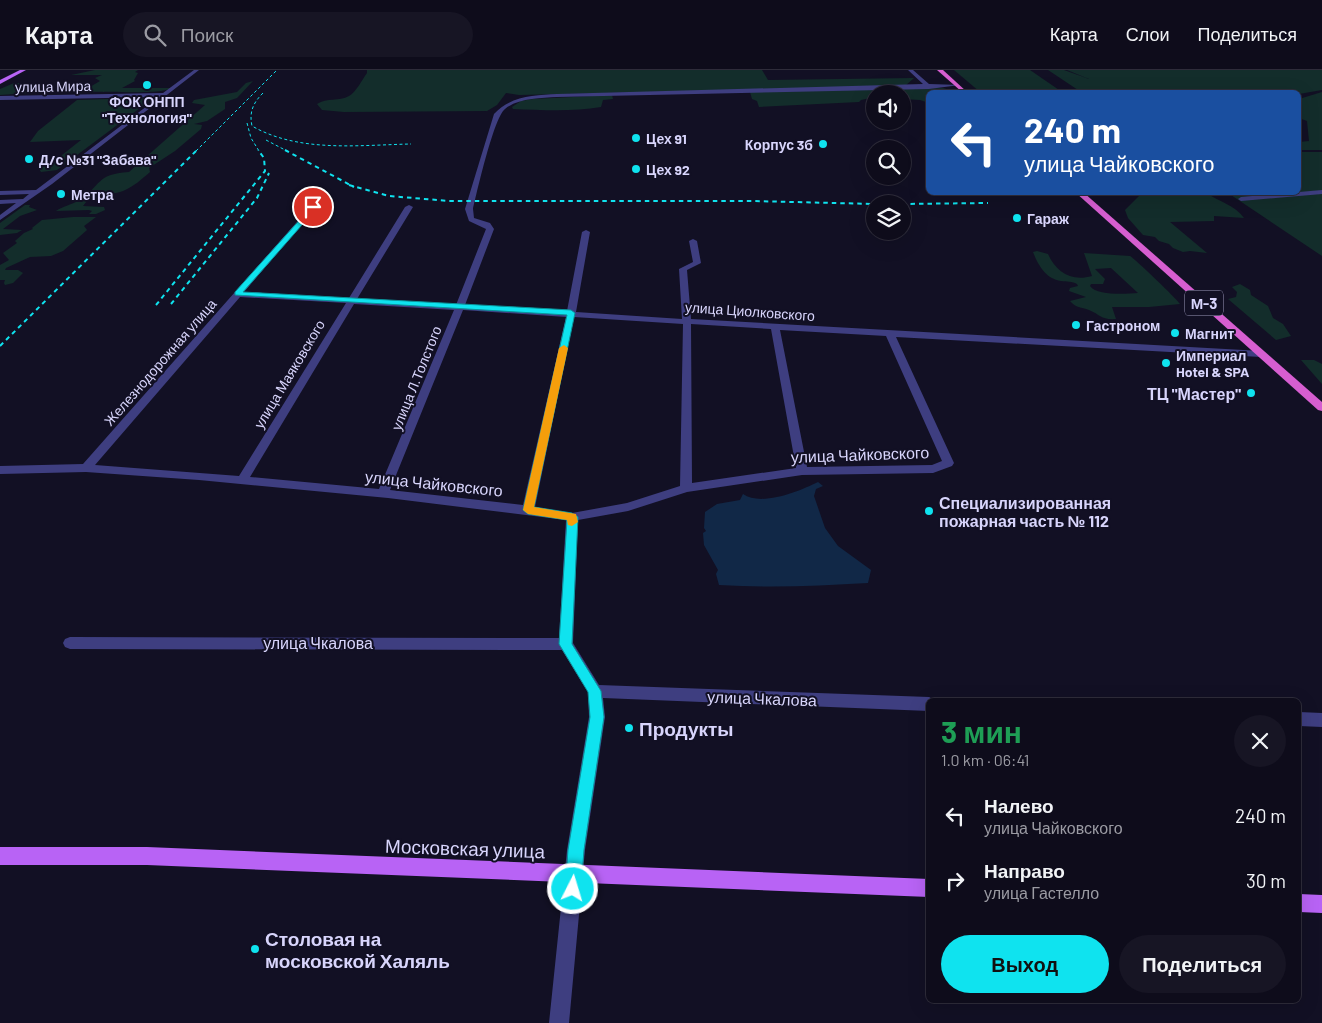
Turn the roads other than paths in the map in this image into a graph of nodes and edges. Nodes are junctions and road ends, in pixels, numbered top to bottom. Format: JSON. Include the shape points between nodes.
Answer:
{"nodes":[{"id":1,"x":24,"y":70,"type":"edge"},
{"id":2,"x":197,"y":70,"type":"edge"},
{"id":3,"x":910,"y":70,"type":"edge"},
{"id":4,"x":940,"y":70,"type":"edge"},
{"id":5,"x":0,"y":82,"type":"edge"},
{"id":6,"x":957,"y":85,"type":"junction"},
{"id":7,"x":929,"y":86,"type":"junction"},
{"id":8,"x":963,"y":90,"type":"edge"},
{"id":9,"x":166,"y":94,"type":"junction"},
{"id":10,"x":0,"y":98,"type":"edge"},
{"id":11,"x":36,"y":192,"type":"junction"},
{"id":12,"x":1322,"y":192,"type":"edge"},
{"id":13,"x":0,"y":193,"type":"edge"},
{"id":14,"x":1301,"y":194,"type":"edge"},
{"id":15,"x":1081,"y":195,"type":"edge"},
{"id":16,"x":1287,"y":195,"type":"edge"},
{"id":17,"x":1241,"y":199,"type":"dead end"},
{"id":18,"x":23,"y":201,"type":"junction"},
{"id":19,"x":0,"y":202,"type":"edge"},
{"id":20,"x":409,"y":206,"type":"dead end"},
{"id":21,"x":313,"y":207,"type":"dead end"},
{"id":22,"x":0,"y":218,"type":"edge"},
{"id":23,"x":586,"y":232,"type":"dead end"},
{"id":24,"x":693,"y":241,"type":"dead end"},
{"id":25,"x":238,"y":294,"type":"junction"},
{"id":26,"x":350,"y":300,"type":"junction"},
{"id":27,"x":460,"y":306,"type":"junction"},
{"id":28,"x":571,"y":313,"type":"junction"},
{"id":29,"x":686,"y":321,"type":"junction"},
{"id":30,"x":775,"y":327,"type":"junction"},
{"id":31,"x":890,"y":334,"type":"junction"},
{"id":32,"x":1261,"y":354,"type":"junction"},
{"id":33,"x":1322,"y":408,"type":"edge"},
{"id":34,"x":86,"y":468,"type":"junction"},
{"id":35,"x":0,"y":470,"type":"edge"},
{"id":36,"x":802,"y":471,"type":"junction"},
{"id":37,"x":242,"y":480,"type":"junction"},
{"id":38,"x":686,"y":488,"type":"junction"},
{"id":39,"x":383,"y":493,"type":"junction"},
{"id":40,"x":528,"y":510,"type":"junction"},
{"id":41,"x":572,"y":517,"type":"junction"},
{"id":42,"x":70,"y":643,"type":"dead end"},
{"id":43,"x":566,"y":644,"type":"junction"},
{"id":44,"x":594,"y":691,"type":"junction"},
{"id":45,"x":926,"y":704,"type":"edge"},
{"id":46,"x":1301,"y":719,"type":"edge"},
{"id":47,"x":1322,"y":720,"type":"edge"},
{"id":48,"x":0,"y":856,"type":"edge"},
{"id":49,"x":574,"y":874,"type":"junction"},
{"id":50,"x":926,"y":888,"type":"edge"},
{"id":51,"x":1301,"y":903,"type":"edge"},
{"id":52,"x":1322,"y":904,"type":"edge"},
{"id":53,"x":560,"y":1023,"type":"edge"}],
"edges":[{"from":1,"to":5,"type":"main road"},
{"from":2,"to":9,"type":"street"},
{"from":3,"to":7,"type":"street"},
{"from":4,"to":6,"type":"highway"},
{"from":6,"to":7,"type":"street"},
{"from":6,"to":8,"type":"highway"},
{"from":7,"to":27,"type":"street","name":"улица Л.Толстого","via":[[541,97],[512,102],[497,114],[469,209],[470,220],[487,224],[490,229]]},
{"from":9,"to":10,"type":"street","name":"улица Мира"},
{"from":9,"to":11,"type":"street"},
{"from":11,"to":13,"type":"street"},
{"from":11,"to":18,"type":"street"},
{"from":12,"to":14,"type":"street"},
{"from":15,"to":32,"type":"highway","number":"М-3"},
{"from":16,"to":17,"type":"street"},
{"from":18,"to":19,"type":"street"},
{"from":18,"to":22,"type":"street"},
{"from":20,"to":26,"type":"street","name":"улица Маяковского"},
{"from":21,"to":25,"type":"street","name":"Железнодорожная улица"},
{"from":23,"to":28,"type":"street"},
{"from":24,"to":29,"type":"street","via":[[697,263],[683,269]]},
{"from":25,"to":26,"type":"street","name":"улица Циолковского"},
{"from":25,"to":34,"type":"street","name":"Железнодорожная улица"},
{"from":26,"to":27,"type":"street","name":"улица Циолковского"},
{"from":26,"to":37,"type":"street","name":"улица Маяковского"},
{"from":27,"to":28,"type":"street","name":"улица Циолковского"},
{"from":27,"to":39,"type":"street","name":"улица Л.Толстого"},
{"from":28,"to":29,"type":"street","name":"улица Циолковского"},
{"from":28,"to":40,"type":"street"},
{"from":29,"to":30,"type":"street","name":"улица Циолковского"},
{"from":29,"to":38,"type":"street"},
{"from":30,"to":31,"type":"street","name":"улица Циолковского"},
{"from":30,"to":36,"type":"street"},
{"from":31,"to":32,"type":"street","name":"улица Циолковского"},
{"from":31,"to":36,"type":"street","name":"улица Чайковского","via":[[948,463],[933,469]]},
{"from":32,"to":33,"type":"highway","number":"М-3"},
{"from":34,"to":35,"type":"street","name":"улица Чайковского"},
{"from":34,"to":37,"type":"street","name":"улица Чайковского"},
{"from":36,"to":38,"type":"street","name":"улица Чайковского"},
{"from":37,"to":39,"type":"street","name":"улица Чайковского"},
{"from":38,"to":41,"type":"street","name":"улица Чайковского","via":[[628,507]]},
{"from":39,"to":40,"type":"street","name":"улица Чайковского"},
{"from":40,"to":41,"type":"street","name":"улица Чайковского"},
{"from":41,"to":43,"type":"street"},
{"from":42,"to":43,"type":"street","name":"улица Чкалова"},
{"from":43,"to":44,"type":"street"},
{"from":44,"to":45,"type":"street","name":"улица Чкалова"},
{"from":44,"to":49,"type":"street","via":[[597,717]]},
{"from":46,"to":47,"type":"street"},
{"from":48,"to":49,"type":"main road","name":"Московская улица","via":[[146,856]]},
{"from":49,"to":50,"type":"main road","name":"Московская улица"},
{"from":49,"to":53,"type":"street"},
{"from":51,"to":52,"type":"main road"}]}
